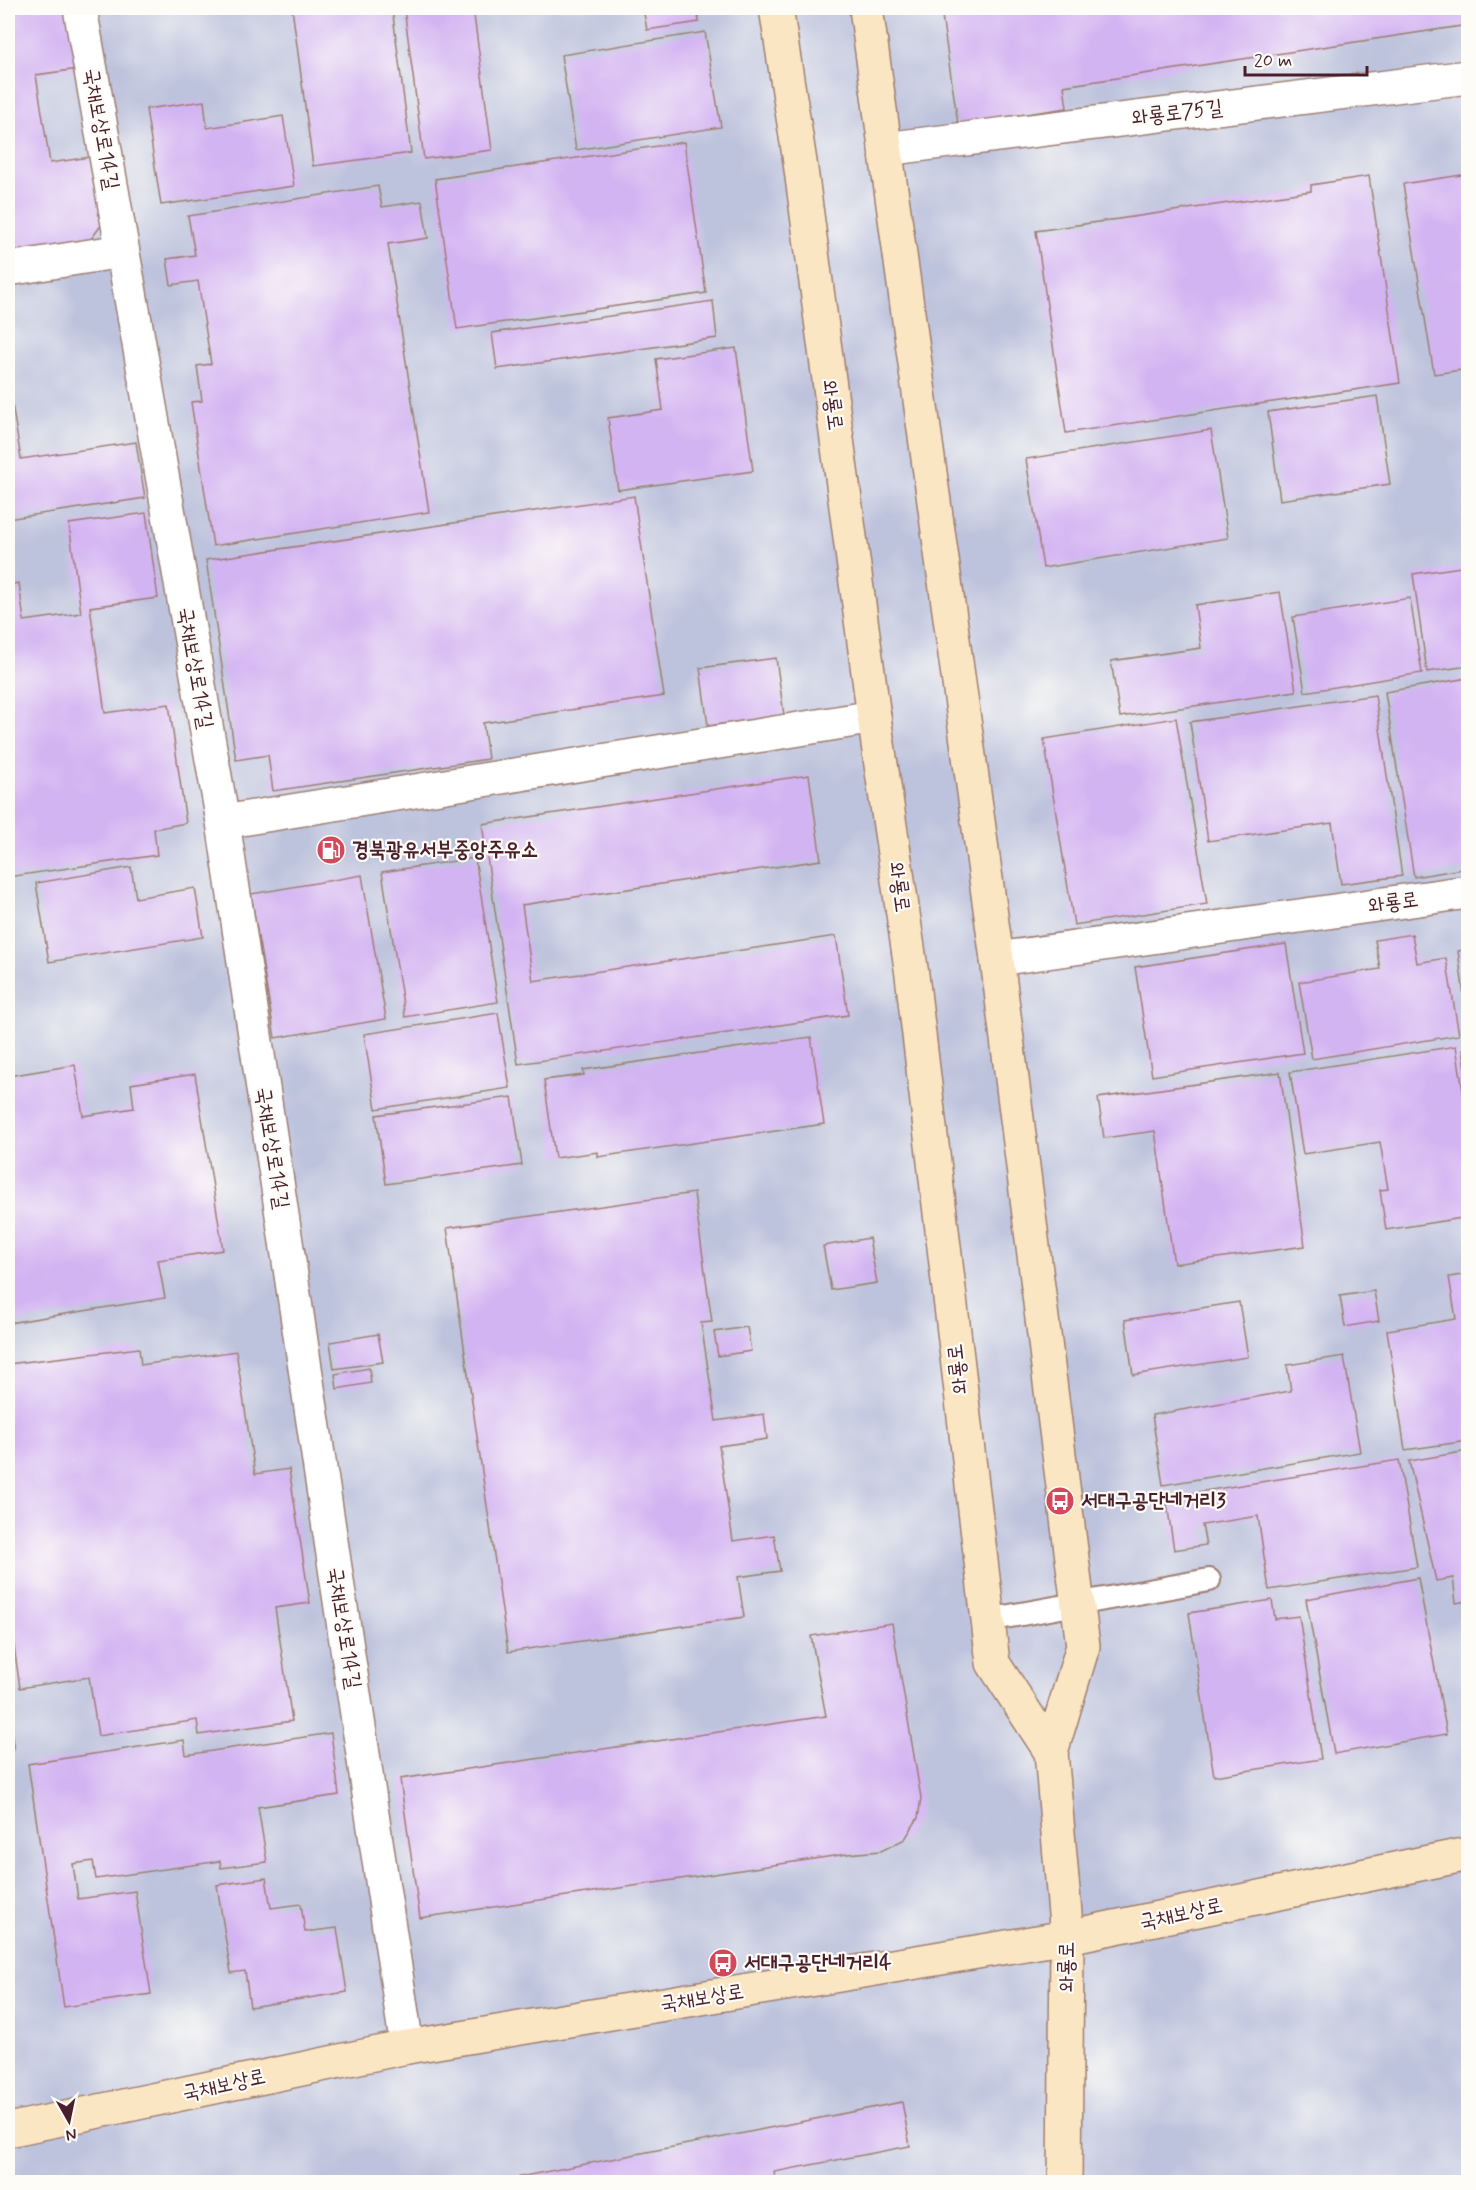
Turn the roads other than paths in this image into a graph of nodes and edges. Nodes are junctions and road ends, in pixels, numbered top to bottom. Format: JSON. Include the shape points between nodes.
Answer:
{"nodes":[{"id":1,"x":80,"y":8,"type":"edge"},
{"id":2,"x":776,"y":8,"type":"edge"},
{"id":3,"x":866,"y":8,"type":"edge"},
{"id":4,"x":1468,"y":77,"type":"edge"},
{"id":5,"x":885,"y":149,"type":"junction"},
{"id":6,"x":122,"y":251,"type":"junction"},
{"id":7,"x":8,"y":269,"type":"edge"},
{"id":8,"x":874,"y":717,"type":"junction"},
{"id":9,"x":223,"y":822,"type":"junction"},
{"id":10,"x":1468,"y":892,"type":"edge"},
{"id":11,"x":997,"y":959,"type":"junction"},
{"id":12,"x":1209,"y":1580,"type":"dead end"},
{"id":13,"x":1077,"y":1604,"type":"junction"},
{"id":14,"x":988,"y":1620,"type":"junction"},
{"id":15,"x":1051,"y":1752,"type":"junction"},
{"id":16,"x":1468,"y":1854,"type":"edge"},
{"id":17,"x":1067,"y":1937,"type":"junction"},
{"id":18,"x":407,"y":2047,"type":"junction"},
{"id":19,"x":8,"y":2130,"type":"edge"},
{"id":20,"x":1065,"y":2182,"type":"edge"}],
"edges":[{"from":1,"to":6,"type":"street","name":"국채보상로14길"},
{"from":2,"to":8,"type":"main road","name":"와룡로"},
{"from":3,"to":5,"type":"main road","name":"와룡로"},
{"from":4,"to":5,"type":"street","name":"와룡로75길"},
{"from":5,"to":11,"type":"main road","name":"와룡로"},
{"from":6,"to":7,"type":"street"},
{"from":6,"to":9,"type":"street","name":"국채보상로14길"},
{"from":8,"to":9,"type":"street"},
{"from":8,"to":14,"type":"main road","name":"와룡로","via":[[912,975]]},
{"from":9,"to":18,"type":"street","name":"국채보상로14길"},
{"from":10,"to":11,"type":"street","name":"와룡로"},
{"from":11,"to":13,"type":"main road","name":"와룡로"},
{"from":12,"to":13,"type":"lane"},
{"from":13,"to":14,"type":"lane"},
{"from":13,"to":15,"type":"main road","name":"와룡로","via":[[1083,1646]]},
{"from":14,"to":15,"type":"main road","name":"와룡로","via":[[993,1663]]},
{"from":15,"to":17,"type":"main road","name":"와룡로"},
{"from":16,"to":17,"type":"main road","name":"국채보상로"},
{"from":17,"to":18,"type":"main road","name":"국채보상로"},
{"from":17,"to":20,"type":"main road","name":"와룡로"},
{"from":18,"to":19,"type":"main road","name":"국채보상로"}]}
